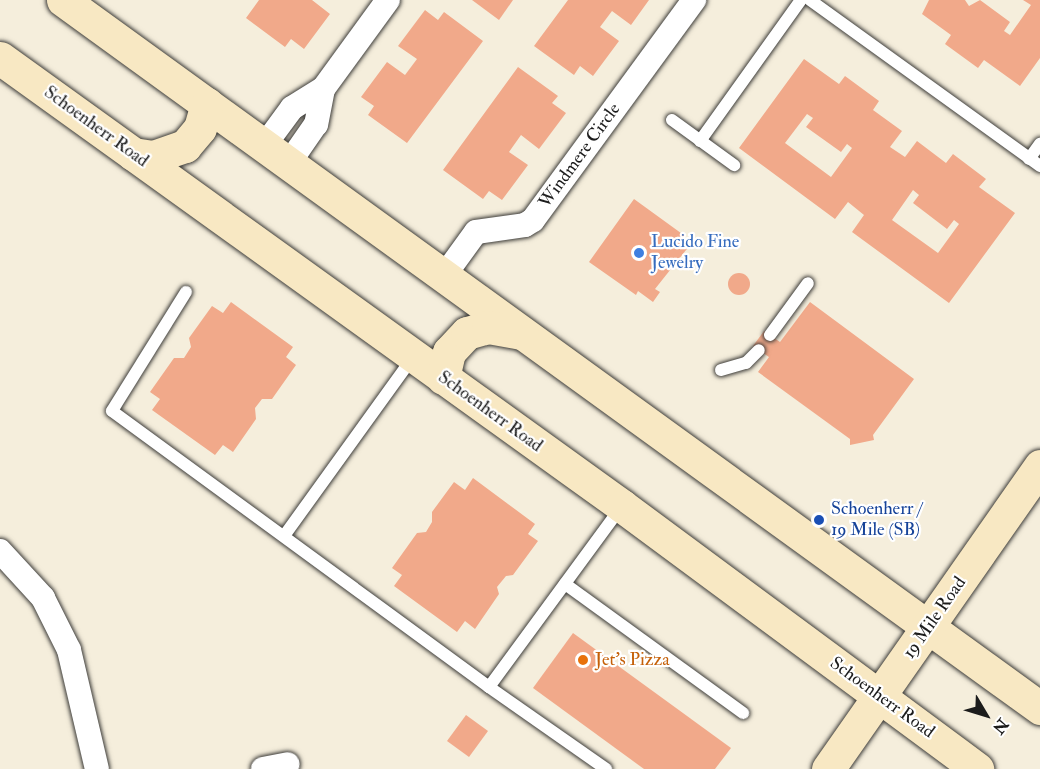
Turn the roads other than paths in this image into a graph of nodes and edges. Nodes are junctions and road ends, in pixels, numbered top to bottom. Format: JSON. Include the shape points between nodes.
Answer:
{"nodes":[{"id":1,"x":388,"y":0,"type":"edge"},
{"id":2,"x":694,"y":0,"type":"edge"},
{"id":3,"x":801,"y":0,"type":"edge"},
{"id":4,"x":810,"y":0,"type":"edge"},
{"id":5,"x":65,"y":1,"type":"edge"},
{"id":6,"x":0,"y":58,"type":"edge"},
{"id":7,"x":207,"y":104,"type":"junction"},
{"id":8,"x":672,"y":120,"type":"dead end"},
{"id":9,"x":700,"y":141,"type":"junction"},
{"id":10,"x":1040,"y":144,"type":"edge"},
{"id":11,"x":133,"y":154,"type":"junction"},
{"id":12,"x":276,"y":155,"type":"junction"},
{"id":13,"x":1035,"y":163,"type":"edge"},
{"id":14,"x":734,"y":165,"type":"dead end"},
{"id":15,"x":444,"y":276,"type":"junction"},
{"id":16,"x":808,"y":283,"type":"dead end"},
{"id":17,"x":186,"y":292,"type":"dead end"},
{"id":18,"x":522,"y":334,"type":"junction"},
{"id":19,"x":770,"y":335,"type":"dead end"},
{"id":20,"x":759,"y":350,"type":"dead end"},
{"id":21,"x":413,"y":357,"type":"junction"},
{"id":22,"x":721,"y":370,"type":"dead end"},
{"id":23,"x":443,"y":378,"type":"junction"},
{"id":24,"x":1040,"y":466,"type":"edge"},
{"id":25,"x":622,"y":506,"type":"junction"},
{"id":26,"x":284,"y":536,"type":"junction"},
{"id":27,"x":0,"y":551,"type":"edge"},
{"id":28,"x":565,"y":584,"type":"junction"},
{"id":29,"x":929,"y":627,"type":"junction"},
{"id":30,"x":489,"y":687,"type":"junction"},
{"id":31,"x":879,"y":697,"type":"junction"},
{"id":32,"x":1040,"y":708,"type":"edge"},
{"id":33,"x":743,"y":713,"type":"dead end"},
{"id":34,"x":288,"y":764,"type":"dead end"},
{"id":35,"x":97,"y":769,"type":"edge"},
{"id":36,"x":263,"y":769,"type":"edge"},
{"id":37,"x":606,"y":769,"type":"edge"},
{"id":38,"x":828,"y":769,"type":"edge"},
{"id":39,"x":977,"y":769,"type":"edge"}],
"edges":[{"from":1,"to":12,"type":"street","via":[[322,89],[316,124]]},
{"from":2,"to":15,"type":"street","name":"Windmere Circle","via":[[533,220],[525,225],[476,232]]},
{"from":3,"to":9,"type":"lane"},
{"from":4,"to":13,"type":"lane"},
{"from":5,"to":7,"type":"main road"},
{"from":6,"to":11,"type":"main road","name":"Schoenherr Road"},
{"from":7,"to":11,"type":"main road","via":[[200,128],[185,146],[165,155]]},
{"from":7,"to":12,"type":"main road"},
{"from":8,"to":9,"type":"lane"},
{"from":9,"to":14,"type":"lane"},
{"from":10,"to":13,"type":"lane"},
{"from":11,"to":21,"type":"main road","name":"Schoenherr Road"},
{"from":12,"to":15,"type":"main road"},
{"from":15,"to":18,"type":"main road"},
{"from":16,"to":19,"type":"lane"},
{"from":17,"to":26,"type":"lane","via":[[112,411]]},
{"from":18,"to":23,"type":"main road","via":[[488,327],[467,333],[449,352]]},
{"from":18,"to":29,"type":"main road"},
{"from":20,"to":22,"type":"lane","via":[[746,363]]},
{"from":21,"to":23,"type":"main road","name":"Schoenherr Road"},
{"from":21,"to":26,"type":"lane"},
{"from":23,"to":25,"type":"main road","name":"Schoenherr Road"},
{"from":24,"to":29,"type":"main road","name":"19 Mile Road"},
{"from":25,"to":28,"type":"lane"},
{"from":25,"to":31,"type":"main road","name":"Schoenherr Road"},
{"from":26,"to":30,"type":"lane"},
{"from":27,"to":35,"type":"street","via":[[43,598],[69,650]]},
{"from":28,"to":30,"type":"lane"},
{"from":28,"to":33,"type":"lane"},
{"from":29,"to":31,"type":"main road","name":"19 Mile Road"},
{"from":29,"to":32,"type":"main road"},
{"from":30,"to":37,"type":"lane"},
{"from":31,"to":38,"type":"main road","name":"19 Mile Road"},
{"from":31,"to":39,"type":"main road","name":"Schoenherr Road"},
{"from":34,"to":36,"type":"street"}]}
